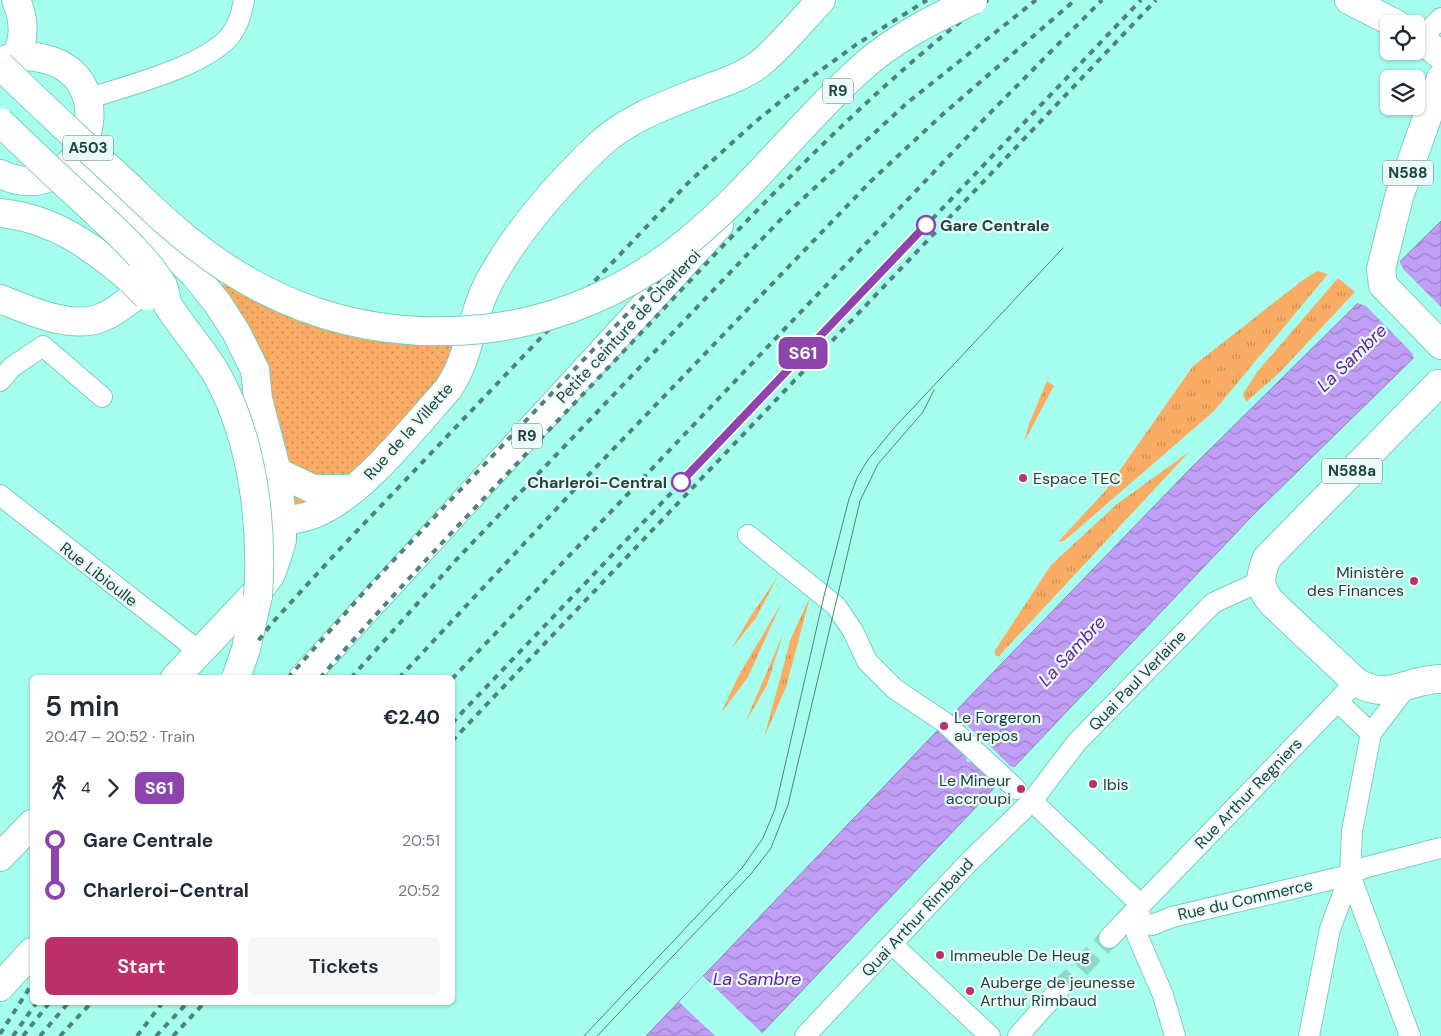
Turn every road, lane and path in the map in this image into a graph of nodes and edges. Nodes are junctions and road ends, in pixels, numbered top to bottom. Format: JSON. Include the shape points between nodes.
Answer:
{"nodes":[{"id":1,"x":16,"y":0,"type":"edge"},
{"id":2,"x":244,"y":0,"type":"edge"},
{"id":3,"x":821,"y":0,"type":"edge"},
{"id":4,"x":973,"y":0,"type":"edge"},
{"id":5,"x":1349,"y":0,"type":"edge"},
{"id":6,"x":1380,"y":16,"type":"edge"},
{"id":7,"x":5,"y":61,"type":"edge"},
{"id":8,"x":1441,"y":78,"type":"edge"},
{"id":9,"x":87,"y":99,"type":"junction"},
{"id":10,"x":0,"y":122,"type":"edge"},
{"id":11,"x":83,"y":147,"type":"junction"},
{"id":12,"x":62,"y":170,"type":"junction"},
{"id":13,"x":0,"y":174,"type":"edge"},
{"id":14,"x":746,"y":190,"type":"junction"},
{"id":15,"x":0,"y":213,"type":"edge"},
{"id":16,"x":154,"y":246,"type":"junction"},
{"id":17,"x":0,"y":299,"type":"edge"},
{"id":18,"x":168,"y":306,"type":"junction"},
{"id":19,"x":1441,"y":345,"type":"edge"},
{"id":20,"x":1441,"y":350,"type":"edge"},
{"id":21,"x":0,"y":381,"type":"edge"},
{"id":22,"x":1439,"y":386,"type":"edge"},
{"id":23,"x":102,"y":397,"type":"dead end"},
{"id":24,"x":258,"y":398,"type":"junction"},
{"id":25,"x":277,"y":472,"type":"junction"},
{"id":26,"x":354,"y":489,"type":"junction"},
{"id":27,"x":0,"y":495,"type":"edge"},
{"id":28,"x":282,"y":521,"type":"junction"},
{"id":29,"x":748,"y":535,"type":"dead end"},
{"id":30,"x":1264,"y":570,"type":"junction"},
{"id":31,"x":200,"y":652,"type":"junction"},
{"id":32,"x":178,"y":675,"type":"edge"},
{"id":33,"x":237,"y":675,"type":"edge"},
{"id":34,"x":306,"y":675,"type":"edge"},
{"id":35,"x":1441,"y":679,"type":"edge"},
{"id":36,"x":1408,"y":685,"type":"junction"},
{"id":37,"x":1347,"y":692,"type":"junction"},
{"id":38,"x":1372,"y":733,"type":"junction"},
{"id":39,"x":1016,"y":789,"type":"dead end"},
{"id":40,"x":1032,"y":801,"type":"junction"},
{"id":41,"x":30,"y":826,"type":"edge"},
{"id":42,"x":1441,"y":848,"type":"edge"},
{"id":43,"x":0,"y":857,"type":"edge"},
{"id":44,"x":1350,"y":875,"type":"junction"},
{"id":45,"x":1141,"y":913,"type":"junction"},
{"id":46,"x":1108,"y":938,"type":"tunnel mouth"},
{"id":47,"x":892,"y":944,"type":"junction"},
{"id":48,"x":30,"y":954,"type":"edge"},
{"id":49,"x":0,"y":987,"type":"edge"},
{"id":50,"x":1059,"y":990,"type":"tunnel mouth"},
{"id":51,"x":805,"y":1036,"type":"edge"},
{"id":52,"x":990,"y":1036,"type":"edge"},
{"id":53,"x":1018,"y":1036,"type":"edge"},
{"id":54,"x":1175,"y":1036,"type":"edge"},
{"id":55,"x":1309,"y":1036,"type":"edge"},
{"id":56,"x":1410,"y":1036,"type":"edge"}],
"edges":[{"from":1,"to":7,"type":"main road","via":[[23,22],[21,43]]},
{"from":2,"to":9,"type":"street","via":[[231,35],[208,54]]},
{"from":3,"to":26,"type":"main road","name":"Rue de la Villette","via":[[758,66],[651,111],[601,143],[547,197],[488,284],[459,373],[404,438]]},
{"from":4,"to":14,"type":"main road","name":"Petite ceinture de Charleroi","number":"R9","bridge":true,"via":[[898,40],[859,69]]},
{"from":5,"to":6,"type":"main road"},
{"from":7,"to":9,"type":"main road","via":[[34,56],[59,65],[79,83]]},
{"from":7,"to":14,"type":"main road","number":"A503","bridge":true,"via":[[177,231],[255,286],[317,313],[368,326],[394,330],[465,331],[550,317],[626,283],[686,243]]},
{"from":8,"to":19,"type":"main road","number":"N588","via":[[1399,198],[1381,269],[1383,285]]},
{"from":9,"to":11,"type":"main road","via":[[89,124]]},
{"from":10,"to":18,"type":"main road","number":"A503","bridge":true,"via":[[123,239],[163,287]]},
{"from":11,"to":12,"type":"main road"},
{"from":11,"to":24,"type":"main road","via":[[85,160],[95,176],[194,274],[218,304],[254,370]]},
{"from":12,"to":13,"type":"main road","via":[[45,178],[27,181]]},
{"from":12,"to":16,"type":"main road","via":[[85,181]]},
{"from":14,"to":34,"type":"main road","name":"Petite ceinture de Charleroi","number":"R9","bridge":true,"via":[[677,274]]},
{"from":15,"to":18,"type":"main road","bridge":true,"via":[[35,220],[68,234],[111,263],[147,296]]},
{"from":16,"to":17,"type":"main road","via":[[153,271],[146,283],[136,296],[104,317],[64,319]]},
{"from":16,"to":24,"type":"main road","via":[[211,314]]},
{"from":18,"to":33,"type":"main road","bridge":true,"via":[[197,343],[225,390],[244,445],[253,489],[260,539],[258,596]]},
{"from":20,"to":22,"type":"main road","number":"N588a","via":[[1434,367]]},
{"from":21,"to":23,"type":"street","via":[[12,367],[42,346]]},
{"from":22,"to":30,"type":"main road","name":"Quai Paul Verlaine","number":"N588a"},
{"from":24,"to":25,"type":"main road"},
{"from":25,"to":26,"type":"main road","name":"Rue de la Villette","via":[[313,489]]},
{"from":25,"to":28,"type":"main road"},
{"from":26,"to":28,"type":"main road","name":"Rue de la Villette","via":[[306,517]]},
{"from":27,"to":31,"type":"street","name":"Rue Libioulle"},
{"from":28,"to":31,"type":"main road","via":[[282,540],[271,574]]},
{"from":29,"to":39,"type":"street","via":[[836,606],[854,631],[867,661],[894,689],[944,722]]},
{"from":30,"to":37,"type":"main road","via":[[1264,595]]},
{"from":30,"to":40,"type":"street","name":"Quai Paul Verlaine","via":[[1213,603],[1077,742]]},
{"from":31,"to":32,"type":"main road"},
{"from":35,"to":36,"type":"main road"},
{"from":36,"to":37,"type":"main road","via":[[1388,690]]},
{"from":36,"to":38,"type":"street"},
{"from":37,"to":38,"type":"street"},
{"from":37,"to":45,"type":"street","name":"Rue Arthur Regniers"},
{"from":38,"to":44,"type":"street","via":[[1352,831]]},
{"from":40,"to":45,"type":"street"},
{"from":40,"to":47,"type":"street","name":"Quai Arthur Rimbaud"},
{"from":41,"to":43,"type":"main road"},
{"from":42,"to":44,"type":"street","name":"Rue du Commerce","via":[[1363,868]]},
{"from":44,"to":45,"type":"street","name":"Rue du Commerce","via":[[1172,917],[1152,925]]},
{"from":44,"to":55,"type":"street","via":[[1330,929]]},
{"from":44,"to":56,"type":"street"},
{"from":45,"to":46,"type":"street","name":"Rue Arthur Regniers"},
{"from":45,"to":54,"type":"street","via":[[1137,935],[1163,995]]},
{"from":47,"to":51,"type":"street","name":"Quai Arthur Rimbaud"},
{"from":47,"to":52,"type":"street"},
{"from":48,"to":49,"type":"main road"},
{"from":50,"to":53,"type":"street"}]}
